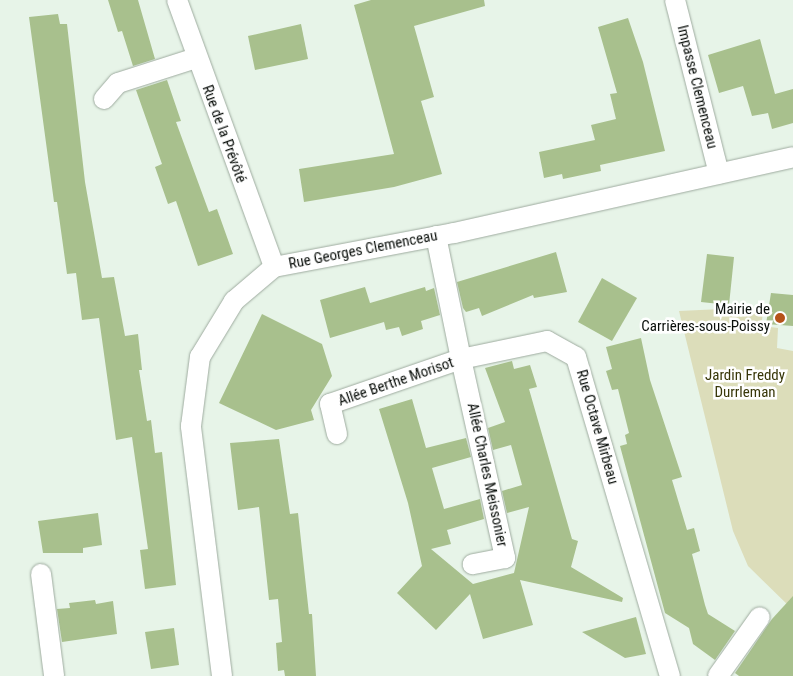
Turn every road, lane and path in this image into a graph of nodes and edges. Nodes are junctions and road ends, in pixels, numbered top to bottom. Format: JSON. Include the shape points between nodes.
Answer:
{"nodes":[{"id":1,"x":177,"y":0,"type":"edge"},
{"id":2,"x":675,"y":0,"type":"edge"},
{"id":3,"x":196,"y":58,"type":"junction"},
{"id":4,"x":104,"y":99,"type":"dead end"},
{"id":5,"x":793,"y":157,"type":"edge"},
{"id":6,"x":719,"y":174,"type":"junction"},
{"id":7,"x":436,"y":236,"type":"junction"},
{"id":8,"x":274,"y":267,"type":"junction"},
{"id":9,"x":461,"y":359,"type":"junction"},
{"id":10,"x":337,"y":434,"type":"dead end"},
{"id":11,"x":473,"y":564,"type":"dead end"},
{"id":12,"x":41,"y":574,"type":"dead end"},
{"id":13,"x":760,"y":617,"type":"dead end"},
{"id":14,"x":54,"y":676,"type":"edge"},
{"id":15,"x":222,"y":676,"type":"edge"},
{"id":16,"x":670,"y":676,"type":"edge"},
{"id":17,"x":718,"y":676,"type":"edge"}],
"edges":[{"from":1,"to":3,"type":"street","name":"Rue de la Prévôté"},
{"from":2,"to":6,"type":"street","name":"Impasse Clemenceau"},
{"from":3,"to":4,"type":"street","via":[[118,83]]},
{"from":3,"to":8,"type":"street","name":"Rue de la Prévôté"},
{"from":5,"to":6,"type":"street","name":"Rue Georges Clemenceau"},
{"from":6,"to":7,"type":"street","name":"Rue Georges Clemenceau"},
{"from":7,"to":8,"type":"street","name":"Rue Georges Clemenceau"},
{"from":7,"to":9,"type":"street"},
{"from":8,"to":15,"type":"street","name":"Rue Georges Clemenceau","via":[[234,301],[200,357],[192,426]]},
{"from":9,"to":10,"type":"street","name":"Allée Berthe Morisot","via":[[330,404]]},
{"from":9,"to":11,"type":"street","name":"Allée Charles Meissonier","via":[[505,558]]},
{"from":9,"to":16,"type":"street","name":"Rue Octave Mirbeau","via":[[547,341],[576,357]]},
{"from":12,"to":14,"type":"street"},
{"from":13,"to":17,"type":"street"}]}
